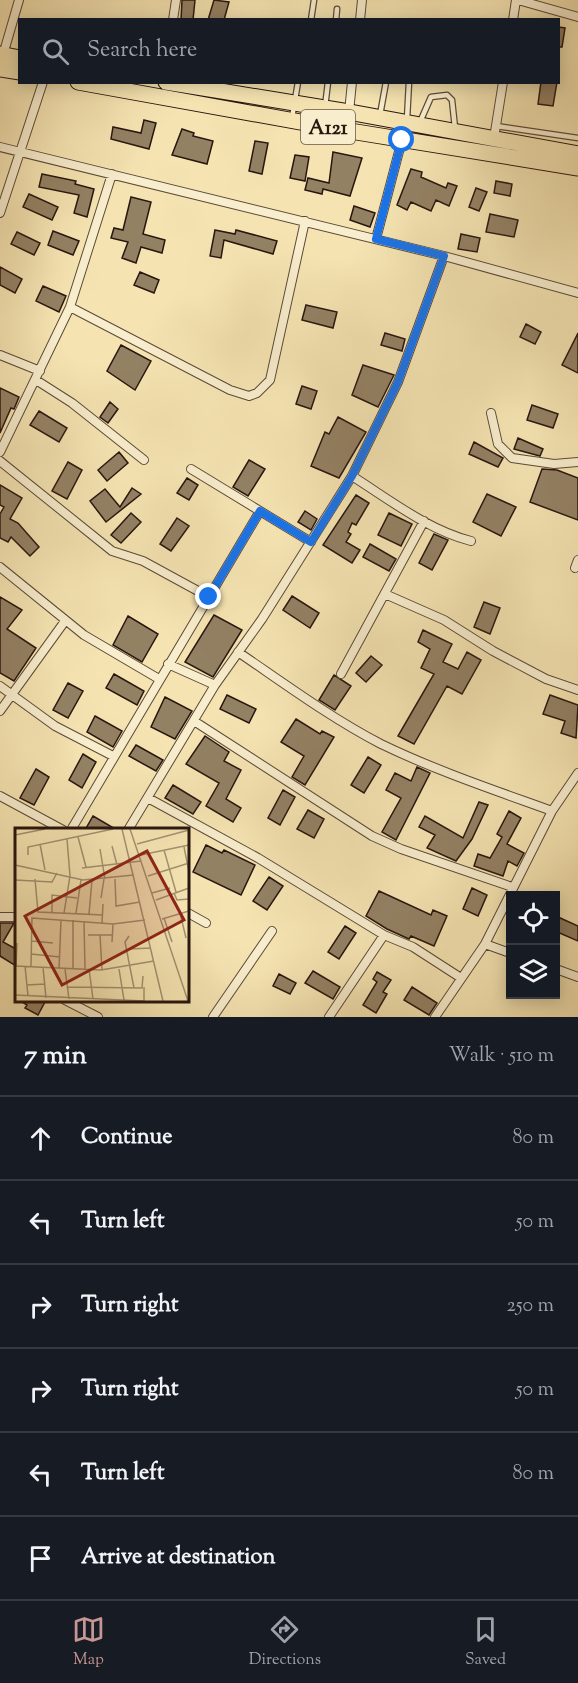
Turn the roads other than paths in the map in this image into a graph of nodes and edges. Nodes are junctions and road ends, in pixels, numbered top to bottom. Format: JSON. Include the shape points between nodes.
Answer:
{"nodes":[{"id":1,"x":19,"y":0,"type":"edge"},
{"id":2,"x":176,"y":0,"type":"edge"},
{"id":3,"x":314,"y":0,"type":"edge"},
{"id":4,"x":362,"y":0,"type":"edge"},
{"id":5,"x":517,"y":0,"type":"edge"},
{"id":6,"x":337,"y":9,"type":"dead end"},
{"id":7,"x":578,"y":17,"type":"edge"},
{"id":8,"x":173,"y":18,"type":"edge"},
{"id":9,"x":311,"y":18,"type":"edge"},
{"id":10,"x":336,"y":18,"type":"edge"},
{"id":11,"x":360,"y":18,"type":"edge"},
{"id":12,"x":513,"y":18,"type":"edge"},
{"id":13,"x":18,"y":57,"type":"edge"},
{"id":14,"x":1,"y":59,"type":"edge"},
{"id":15,"x":18,"y":71,"type":"edge"},
{"id":16,"x":42,"y":84,"type":"edge"},
{"id":17,"x":89,"y":84,"type":"edge"},
{"id":18,"x":179,"y":84,"type":"edge"},
{"id":19,"x":298,"y":84,"type":"edge"},
{"id":20,"x":328,"y":84,"type":"edge"},
{"id":21,"x":352,"y":84,"type":"edge"},
{"id":22,"x":386,"y":84,"type":"edge"},
{"id":23,"x":409,"y":84,"type":"edge"},
{"id":24,"x":503,"y":84,"type":"edge"},
{"id":25,"x":294,"y":104,"type":"junction"},
{"id":26,"x":325,"y":108,"type":"junction"},
{"id":27,"x":348,"y":112,"type":"junction"},
{"id":28,"x":380,"y":118,"type":"junction"},
{"id":29,"x":292,"y":121,"type":"junction"},
{"id":30,"x":413,"y":123,"type":"junction"},
{"id":31,"x":455,"y":131,"type":"junction"},
{"id":32,"x":495,"y":132,"type":"junction"},
{"id":33,"x":578,"y":138,"type":"edge"},
{"id":34,"x":402,"y":140,"type":"junction"},
{"id":35,"x":0,"y":147,"type":"edge"},
{"id":36,"x":21,"y":152,"type":"junction"},
{"id":37,"x":578,"y":154,"type":"edge"},
{"id":38,"x":578,"y":168,"type":"edge"},
{"id":39,"x":112,"y":174,"type":"junction"},
{"id":40,"x":0,"y":213,"type":"edge"},
{"id":41,"x":305,"y":221,"type":"junction"},
{"id":42,"x":376,"y":239,"type":"junction"},
{"id":43,"x":444,"y":256,"type":"junction"},
{"id":44,"x":578,"y":293,"type":"edge"},
{"id":45,"x":70,"y":307,"type":"junction"},
{"id":46,"x":0,"y":355,"type":"edge"},
{"id":47,"x":40,"y":371,"type":"junction"},
{"id":48,"x":36,"y":380,"type":"junction"},
{"id":49,"x":491,"y":413,"type":"dead end"},
{"id":50,"x":0,"y":452,"type":"edge"},
{"id":51,"x":577,"y":459,"type":"edge"},
{"id":52,"x":144,"y":460,"type":"dead end"},
{"id":53,"x":0,"y":461,"type":"edge"},
{"id":54,"x":191,"y":469,"type":"dead end"},
{"id":55,"x":352,"y":476,"type":"junction"},
{"id":56,"x":260,"y":511,"type":"junction"},
{"id":57,"x":424,"y":521,"type":"junction"},
{"id":58,"x":311,"y":542,"type":"junction"},
{"id":59,"x":471,"y":542,"type":"dead end"},
{"id":60,"x":0,"y":567,"type":"edge"},
{"id":61,"x":385,"y":594,"type":"junction"},
{"id":62,"x":209,"y":597,"type":"junction"},
{"id":63,"x":65,"y":621,"type":"junction"},
{"id":64,"x":238,"y":652,"type":"junction"},
{"id":65,"x":168,"y":664,"type":"junction"},
{"id":66,"x":341,"y":674,"type":"dead end"},
{"id":67,"x":159,"y":679,"type":"junction"},
{"id":68,"x":215,"y":685,"type":"junction"},
{"id":69,"x":0,"y":686,"type":"edge"},
{"id":70,"x":578,"y":690,"type":"edge"},
{"id":71,"x":13,"y":696,"type":"junction"},
{"id":72,"x":0,"y":711,"type":"edge"},
{"id":73,"x":194,"y":721,"type":"junction"},
{"id":74,"x":113,"y":756,"type":"junction"},
{"id":75,"x":578,"y":773,"type":"edge"},
{"id":76,"x":568,"y":788,"type":"junction"},
{"id":77,"x":578,"y":791,"type":"edge"},
{"id":78,"x":0,"y":796,"type":"edge"},
{"id":79,"x":148,"y":798,"type":"junction"},
{"id":80,"x":552,"y":811,"type":"junction"},
{"id":81,"x":59,"y":828,"type":"edge"},
{"id":82,"x":72,"y":828,"type":"edge"},
{"id":83,"x":129,"y":828,"type":"edge"},
{"id":84,"x":512,"y":887,"type":"junction"},
{"id":85,"x":189,"y":914,"type":"edge"},
{"id":86,"x":15,"y":916,"type":"edge"},
{"id":87,"x":0,"y":917,"type":"edge"},
{"id":88,"x":206,"y":923,"type":"dead end"},
{"id":89,"x":272,"y":931,"type":"dead end"},
{"id":90,"x":384,"y":935,"type":"junction"},
{"id":91,"x":485,"y":944,"type":"junction"},
{"id":92,"x":506,"y":952,"type":"edge"},
{"id":93,"x":560,"y":971,"type":"edge"},
{"id":94,"x":578,"y":977,"type":"edge"},
{"id":95,"x":460,"y":978,"type":"junction"},
{"id":96,"x":69,"y":1002,"type":"edge"},
{"id":97,"x":98,"y":1017,"type":"edge"},
{"id":98,"x":213,"y":1017,"type":"edge"},
{"id":99,"x":329,"y":1017,"type":"edge"},
{"id":100,"x":435,"y":1017,"type":"edge"}],
"edges":[{"from":1,"to":14,"type":"street"},
{"from":2,"to":8,"type":"street"},
{"from":3,"to":9,"type":"lane"},
{"from":4,"to":11,"type":"street"},
{"from":5,"to":7,"type":"street"},
{"from":5,"to":12,"type":"street"},
{"from":6,"to":10,"type":"lane"},
{"from":13,"to":14,"type":"highway"},
{"from":14,"to":15,"type":"highway"},
{"from":16,"to":36,"type":"street"},
{"from":17,"to":29,"type":"highway","number":"A121"},
{"from":18,"to":25,"type":"highway","number":"A121"},
{"from":19,"to":25,"type":"lane"},
{"from":20,"to":26,"type":"lane"},
{"from":21,"to":27,"type":"street"},
{"from":22,"to":28,"type":"lane"},
{"from":23,"to":30,"type":"lane"},
{"from":24,"to":32,"type":"street"},
{"from":25,"to":26,"type":"highway","number":"A121"},
{"from":25,"to":29,"type":"lane"},
{"from":26,"to":27,"type":"highway","number":"A121"},
{"from":27,"to":28,"type":"highway","number":"A121"},
{"from":28,"to":30,"type":"highway","number":"A121"},
{"from":29,"to":34,"type":"highway","number":"A121"},
{"from":30,"to":31,"type":"highway","number":"A121"},
{"from":30,"to":31,"type":"lane","via":[[431,97],[447,95],[452,100]]},
{"from":31,"to":32,"type":"highway","number":"A121"},
{"from":32,"to":33,"type":"lane"},
{"from":32,"to":37,"type":"highway","number":"A121"},
{"from":34,"to":38,"type":"highway","number":"A121"},
{"from":34,"to":42,"type":"street"},
{"from":35,"to":36,"type":"street"},
{"from":36,"to":39,"type":"street"},
{"from":36,"to":40,"type":"street"},
{"from":39,"to":41,"type":"street"},
{"from":39,"to":45,"type":"street"},
{"from":41,"to":42,"type":"street"},
{"from":41,"to":45,"type":"street","via":[[270,380],[249,396],[230,390]]},
{"from":42,"to":43,"type":"street"},
{"from":43,"to":44,"type":"street"},
{"from":43,"to":55,"type":"street","via":[[398,382]]},
{"from":45,"to":47,"type":"street"},
{"from":46,"to":47,"type":"street"},
{"from":47,"to":48,"type":"street"},
{"from":48,"to":50,"type":"street"},
{"from":48,"to":52,"type":"street"},
{"from":49,"to":51,"type":"street","via":[[498,444],[512,458],[554,464],[570,464]]},
{"from":53,"to":62,"type":"street","via":[[112,550],[143,561]]},
{"from":54,"to":56,"type":"street"},
{"from":55,"to":57,"type":"street"},
{"from":55,"to":58,"type":"street"},
{"from":56,"to":58,"type":"street"},
{"from":56,"to":62,"type":"street"},
{"from":57,"to":59,"type":"street"},
{"from":57,"to":61,"type":"street"},
{"from":58,"to":64,"type":"street"},
{"from":60,"to":63,"type":"street"},
{"from":61,"to":66,"type":"street"},
{"from":61,"to":70,"type":"street","via":[[444,620],[546,679]]},
{"from":62,"to":65,"type":"street"},
{"from":63,"to":67,"type":"street"},
{"from":63,"to":71,"type":"street"},
{"from":64,"to":68,"type":"street"},
{"from":64,"to":80,"type":"street","via":[[380,743],[443,772]]},
{"from":65,"to":67,"type":"street"},
{"from":65,"to":68,"type":"street"},
{"from":67,"to":74,"type":"street"},
{"from":68,"to":73,"type":"street"},
{"from":69,"to":71,"type":"street"},
{"from":71,"to":72,"type":"street"},
{"from":71,"to":74,"type":"street","via":[[55,726]]},
{"from":73,"to":79,"type":"street"},
{"from":73,"to":84,"type":"street","via":[[372,836]]},
{"from":74,"to":82,"type":"street"},
{"from":75,"to":76,"type":"street"},
{"from":76,"to":77,"type":"street"},
{"from":76,"to":80,"type":"street"},
{"from":78,"to":81,"type":"street"},
{"from":79,"to":83,"type":"street"},
{"from":79,"to":90,"type":"street","via":[[258,858]]},
{"from":80,"to":84,"type":"street"},
{"from":84,"to":91,"type":"street"},
{"from":85,"to":88,"type":"street"},
{"from":86,"to":87,"type":"street"},
{"from":89,"to":98,"type":"street"},
{"from":90,"to":95,"type":"street","via":[[413,947]]},
{"from":90,"to":99,"type":"street"},
{"from":91,"to":92,"type":"street"},
{"from":91,"to":95,"type":"street"},
{"from":93,"to":94,"type":"street"},
{"from":95,"to":100,"type":"street"},
{"from":96,"to":97,"type":"street"}]}
